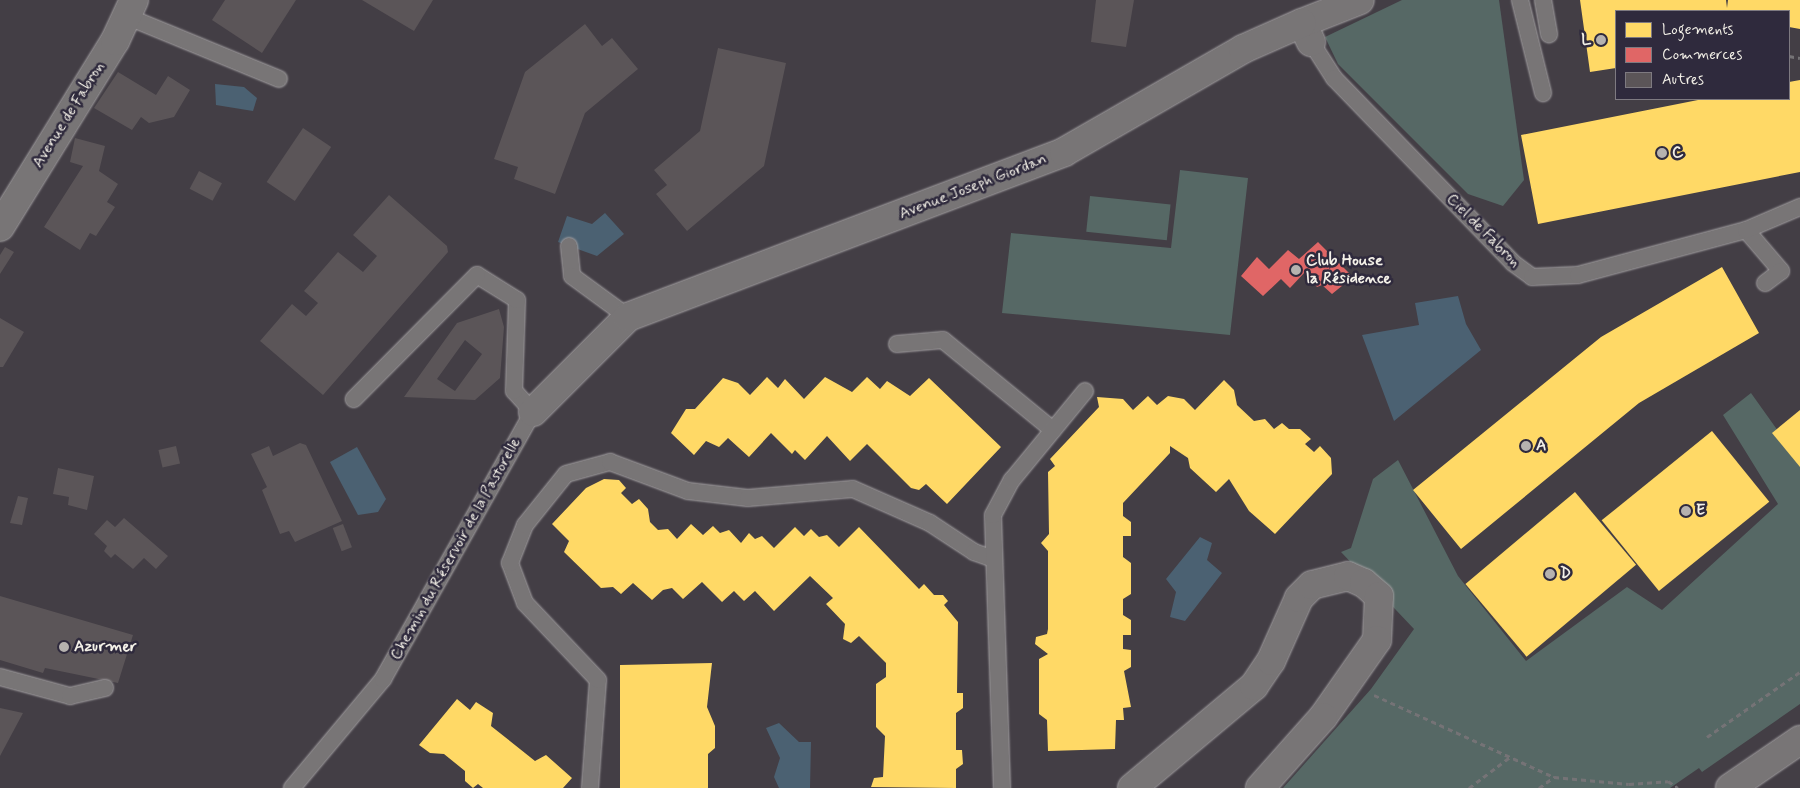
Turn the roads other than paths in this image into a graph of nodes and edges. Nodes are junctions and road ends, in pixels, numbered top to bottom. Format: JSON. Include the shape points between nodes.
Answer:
{"nodes":[{"id":1,"x":1360,"y":0,"type":"edge"},
{"id":2,"x":1520,"y":0,"type":"edge"},
{"id":3,"x":1543,"y":0,"type":"edge"},
{"id":4,"x":131,"y":8,"type":"edge"},
{"id":5,"x":1307,"y":33,"type":"junction"},
{"id":6,"x":1549,"y":34,"type":"dead end"},
{"id":7,"x":279,"y":79,"type":"dead end"},
{"id":8,"x":1543,"y":94,"type":"dead end"},
{"id":9,"x":1800,"y":207,"type":"edge"},
{"id":10,"x":0,"y":227,"type":"edge"},
{"id":11,"x":1746,"y":230,"type":"junction"},
{"id":12,"x":569,"y":246,"type":"dead end"},
{"id":13,"x":1765,"y":283,"type":"dead end"},
{"id":14,"x":628,"y":317,"type":"junction"},
{"id":15,"x":897,"y":344,"type":"dead end"},
{"id":16,"x":1085,"y":391,"type":"dead end"},
{"id":17,"x":354,"y":400,"type":"dead end"},
{"id":18,"x":533,"y":412,"type":"junction"},
{"id":19,"x":1053,"y":430,"type":"junction"},
{"id":20,"x":993,"y":559,"type":"junction"},
{"id":21,"x":0,"y":677,"type":"edge"},
{"id":22,"x":105,"y":688,"type":"dead end"},
{"id":23,"x":1800,"y":740,"type":"edge"},
{"id":24,"x":1145,"y":784,"type":"edge"},
{"id":25,"x":292,"y":788,"type":"edge"},
{"id":26,"x":590,"y":788,"type":"edge"},
{"id":27,"x":1002,"y":788,"type":"edge"},
{"id":28,"x":1260,"y":788,"type":"edge"},
{"id":29,"x":1730,"y":788,"type":"edge"}],
"edges":[{"from":1,"to":5,"type":"street","name":"Avenue Joseph Giordan"},
{"from":2,"to":8,"type":"lane"},
{"from":3,"to":6,"type":"lane"},
{"from":4,"to":7,"type":"lane"},
{"from":4,"to":10,"type":"street","name":"Avenue de Fabron"},
{"from":5,"to":11,"type":"lane","name":"Ciel de Fabron","via":[[1334,78],[1513,263],[1532,277],[1578,275]]},
{"from":5,"to":14,"type":"street","name":"Avenue Joseph Giordan","via":[[1243,49],[1064,152]]},
{"from":9,"to":11,"type":"lane","name":"Ciel de Fabron"},
{"from":11,"to":13,"type":"lane","via":[[1781,271]]},
{"from":12,"to":14,"type":"lane","via":[[572,276]]},
{"from":14,"to":18,"type":"street","name":"Chemin du Réservoir de la Pastorelle"},
{"from":15,"to":19,"type":"lane","via":[[943,340]]},
{"from":16,"to":19,"type":"lane"},
{"from":17,"to":18,"type":"lane","via":[[477,275],[517,300],[514,391]]},
{"from":18,"to":25,"type":"lane","name":"Chemin du Réservoir de la Pastorelle","via":[[383,679]]},
{"from":19,"to":20,"type":"lane","via":[[1012,480],[993,515]]},
{"from":20,"to":26,"type":"lane","via":[[974,552],[930,523],[853,489],[748,498],[688,491],[610,462],[566,474],[525,525],[510,563],[525,603],[598,680]]},
{"from":20,"to":27,"type":"lane"},
{"from":21,"to":22,"type":"lane","via":[[70,696]]},
{"from":23,"to":29,"type":"street"},
{"from":24,"to":28,"type":"street","via":[[1254,686],[1271,661],[1299,598],[1312,585],[1329,577],[1348,576],[1379,596],[1377,640],[1323,717]]}]}
